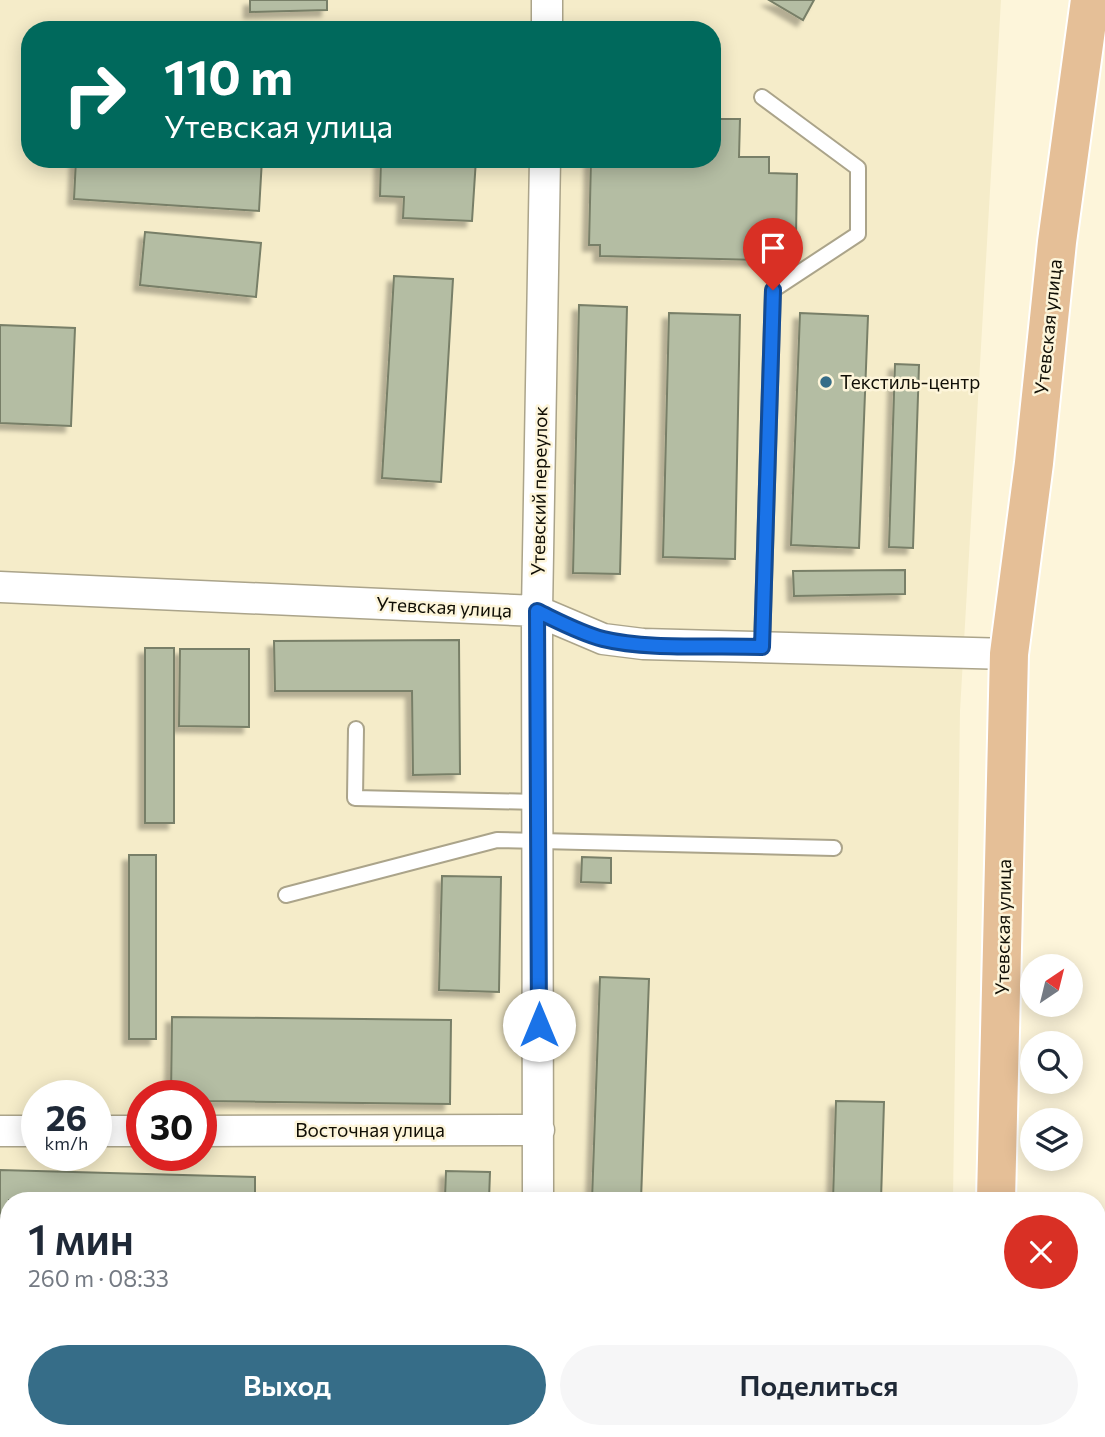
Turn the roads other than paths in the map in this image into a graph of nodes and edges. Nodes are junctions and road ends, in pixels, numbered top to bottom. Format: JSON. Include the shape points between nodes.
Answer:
{"nodes":[{"id":1,"x":547,"y":0,"type":"edge"},
{"id":2,"x":1090,"y":0,"type":"edge"},
{"id":3,"x":547,"y":21,"type":"edge"},
{"id":4,"x":762,"y":97,"type":"dead end"},
{"id":5,"x":545,"y":168,"type":"edge"},
{"id":6,"x":0,"y":587,"type":"edge"},
{"id":7,"x":537,"y":611,"type":"junction"},
{"id":8,"x":762,"y":647,"type":"junction"},
{"id":9,"x":1009,"y":654,"type":"junction"},
{"id":10,"x":356,"y":729,"type":"dead end"},
{"id":11,"x":538,"y":802,"type":"junction"},
{"id":12,"x":538,"y":842,"type":"junction"},
{"id":13,"x":834,"y":848,"type":"dead end"},
{"id":14,"x":286,"y":895,"type":"dead end"},
{"id":15,"x":539,"y":1130,"type":"junction"},
{"id":16,"x":0,"y":1131,"type":"edge"},
{"id":17,"x":21,"y":1131,"type":"edge"},
{"id":18,"x":217,"y":1131,"type":"edge"},
{"id":19,"x":538,"y":1192,"type":"edge"},
{"id":20,"x":996,"y":1192,"type":"edge"}],
"edges":[{"from":1,"to":3,"type":"street"},
{"from":2,"to":9,"type":"main road","name":"Утевская улица"},
{"from":4,"to":8,"type":"lane","via":[[858,168],[858,234],[773,290]]},
{"from":5,"to":7,"type":"street","name":"Утевский переулок"},
{"from":6,"to":7,"type":"street","name":"Утевская улица"},
{"from":7,"to":8,"type":"street","name":"Утевская улица","via":[[604,639]]},
{"from":7,"to":11,"type":"street","name":"Утевский переулок"},
{"from":8,"to":9,"type":"street","name":"Утевская улица"},
{"from":9,"to":20,"type":"main road","name":"Утевская улица"},
{"from":10,"to":11,"type":"lane","via":[[355,798]]},
{"from":11,"to":12,"type":"street","name":"Утевский переулок"},
{"from":12,"to":13,"type":"lane"},
{"from":12,"to":14,"type":"lane","via":[[497,840]]},
{"from":12,"to":15,"type":"street","name":"Утевский переулок"},
{"from":15,"to":18,"type":"street","name":"Восточная улица"},
{"from":15,"to":19,"type":"street","name":"Утевский переулок"},
{"from":16,"to":17,"type":"street"}]}
